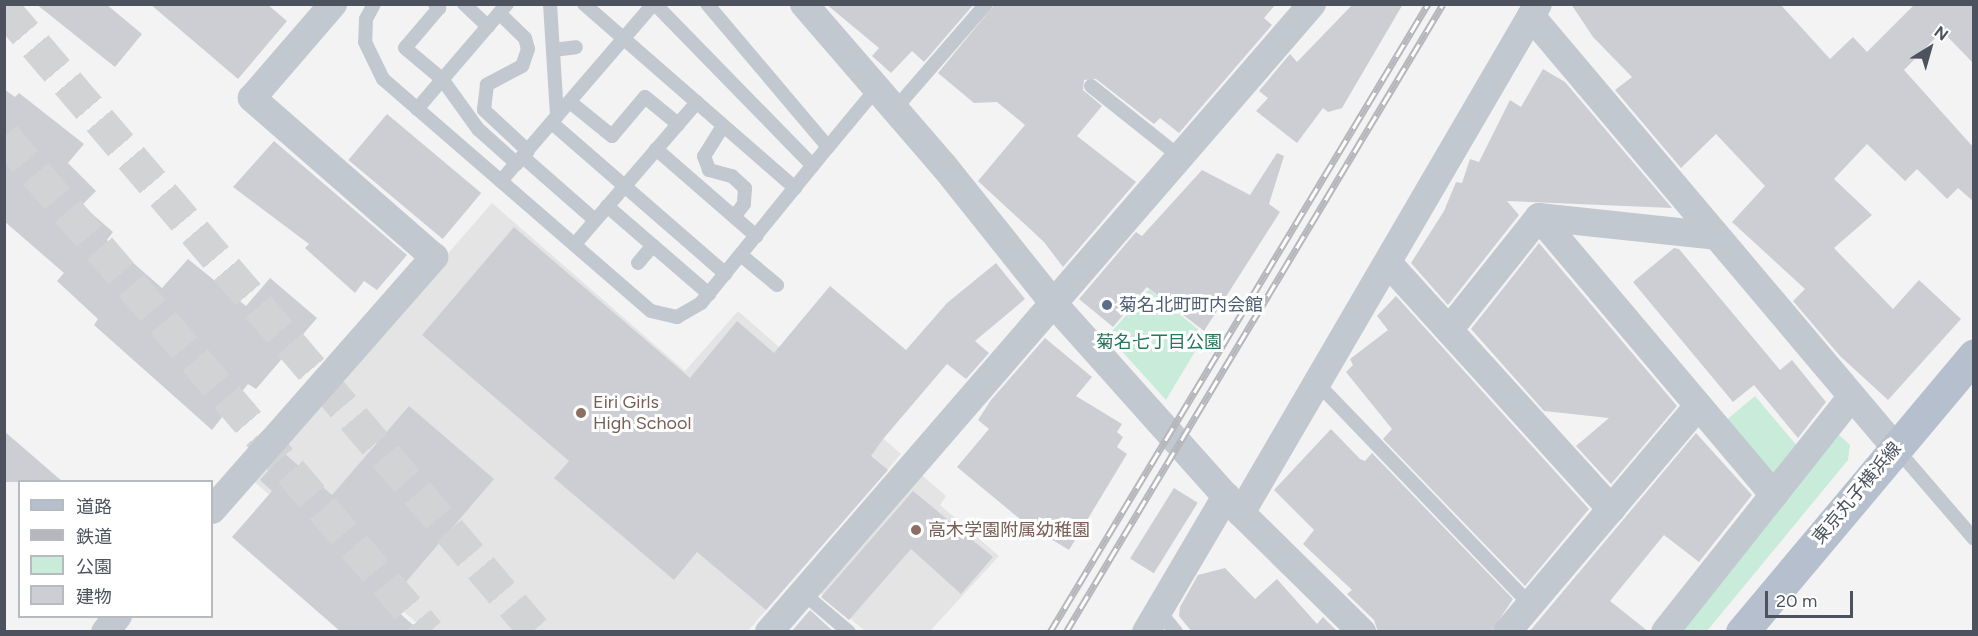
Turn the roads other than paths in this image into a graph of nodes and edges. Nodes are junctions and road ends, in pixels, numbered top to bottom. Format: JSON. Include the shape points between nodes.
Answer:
{"nodes":[{"id":1,"x":333,"y":4,"type":"edge"},
{"id":2,"x":374,"y":4,"type":"edge"},
{"id":3,"x":435,"y":4,"type":"edge"},
{"id":4,"x":464,"y":4,"type":"edge"},
{"id":5,"x":550,"y":4,"type":"edge"},
{"id":6,"x":584,"y":4,"type":"edge"},
{"id":7,"x":654,"y":4,"type":"edge"},
{"id":8,"x":707,"y":4,"type":"edge"},
{"id":9,"x":804,"y":4,"type":"edge"},
{"id":10,"x":986,"y":4,"type":"edge"},
{"id":11,"x":1312,"y":4,"type":"edge"},
{"id":12,"x":503,"y":9,"type":"edge"},
{"id":13,"x":1534,"y":10,"type":"edge"},
{"id":14,"x":488,"y":26,"type":"junction"},
{"id":15,"x":624,"y":40,"type":"junction"},
{"id":16,"x":576,"y":47,"type":"dead end"},
{"id":17,"x":553,"y":50,"type":"junction"},
{"id":18,"x":442,"y":79,"type":"junction"},
{"id":19,"x":1091,"y":86,"type":"dead end"},
{"id":20,"x":886,"y":99,"type":"junction"},
{"id":21,"x":570,"y":102,"type":"junction"},
{"id":22,"x":697,"y":102,"type":"junction"},
{"id":23,"x":417,"y":108,"type":"junction"},
{"id":24,"x":555,"y":120,"type":"junction"},
{"id":25,"x":678,"y":124,"type":"junction"},
{"id":26,"x":723,"y":126,"type":"junction"},
{"id":27,"x":828,"y":147,"type":"junction"},
{"id":28,"x":656,"y":149,"type":"junction"},
{"id":29,"x":523,"y":157,"type":"junction"},
{"id":30,"x":1180,"y":158,"type":"junction"},
{"id":31,"x":813,"y":166,"type":"junction"},
{"id":32,"x":501,"y":181,"type":"junction"},
{"id":33,"x":624,"y":186,"type":"junction"},
{"id":34,"x":795,"y":188,"type":"junction"},
{"id":35,"x":607,"y":206,"type":"junction"},
{"id":36,"x":734,"y":217,"type":"junction"},
{"id":37,"x":1539,"y":217,"type":"junction"},
{"id":38,"x":595,"y":220,"type":"junction"},
{"id":39,"x":756,"y":236,"type":"junction"},
{"id":40,"x":1716,"y":236,"type":"junction"},
{"id":41,"x":575,"y":244,"type":"junction"},
{"id":42,"x":653,"y":245,"type":"junction"},
{"id":43,"x":741,"y":255,"type":"junction"},
{"id":44,"x":638,"y":263,"type":"dead end"},
{"id":45,"x":1389,"y":264,"type":"junction"},
{"id":46,"x":726,"y":274,"type":"junction"},
{"id":47,"x":777,"y":285,"type":"dead end"},
{"id":48,"x":709,"y":294,"type":"junction"},
{"id":49,"x":1054,"y":304,"type":"junction"},
{"id":50,"x":1449,"y":330,"type":"junction"},
{"id":51,"x":1974,"y":356,"type":"edge"},
{"id":52,"x":1319,"y":385,"type":"junction"},
{"id":53,"x":1852,"y":396,"type":"junction"},
{"id":54,"x":1698,"y":405,"type":"junction"},
{"id":55,"x":1895,"y":447,"type":"junction"},
{"id":56,"x":1774,"y":495,"type":"junction"},
{"id":57,"x":1233,"y":505,"type":"junction"},
{"id":58,"x":213,"y":509,"type":"edge"},
{"id":59,"x":1611,"y":509,"type":"junction"},
{"id":60,"x":1974,"y":539,"type":"edge"},
{"id":61,"x":802,"y":593,"type":"junction"},
{"id":62,"x":1530,"y":604,"type":"junction"},
{"id":63,"x":116,"y":618,"type":"edge"},
{"id":64,"x":1160,"y":624,"type":"edge"},
{"id":65,"x":105,"y":632,"type":"edge"},
{"id":66,"x":769,"y":632,"type":"edge"},
{"id":67,"x":849,"y":632,"type":"edge"},
{"id":68,"x":1362,"y":632,"type":"edge"},
{"id":69,"x":1507,"y":632,"type":"edge"},
{"id":70,"x":1665,"y":632,"type":"edge"},
{"id":71,"x":1742,"y":632,"type":"edge"}],
"edges":[{"from":1,"to":58,"type":"street","via":[[252,98],[434,257]]},
{"from":2,"to":23,"type":"lane","via":[[366,19],[365,42],[371,63]]},
{"from":3,"to":18,"type":"lane","via":[[439,8],[405,48]]},
{"from":4,"to":14,"type":"lane"},
{"from":5,"to":17,"type":"lane"},
{"from":6,"to":15,"type":"lane"},
{"from":7,"to":15,"type":"lane"},
{"from":7,"to":31,"type":"lane"},
{"from":8,"to":27,"type":"lane"},
{"from":9,"to":20,"type":"street"},
{"from":10,"to":20,"type":"lane"},
{"from":11,"to":30,"type":"street"},
{"from":12,"to":14,"type":"lane"},
{"from":12,"to":29,"type":"lane","via":[[525,38],[528,49],[522,66],[494,77],[487,85],[484,110]]},
{"from":13,"to":40,"type":"street"},
{"from":13,"to":45,"type":"street"},
{"from":14,"to":18,"type":"lane"},
{"from":15,"to":21,"type":"lane"},
{"from":15,"to":22,"type":"lane"},
{"from":16,"to":17,"type":"lane"},
{"from":17,"to":24,"type":"lane"},
{"from":18,"to":23,"type":"lane"},
{"from":18,"to":29,"type":"lane","via":[[478,129]]},
{"from":19,"to":30,"type":"lane"},
{"from":20,"to":27,"type":"lane"},
{"from":20,"to":49,"type":"street"},
{"from":21,"to":24,"type":"lane"},
{"from":21,"to":25,"type":"lane","via":[[612,136],[645,97]]},
{"from":22,"to":25,"type":"lane"},
{"from":22,"to":26,"type":"lane"},
{"from":23,"to":32,"type":"lane"},
{"from":24,"to":29,"type":"lane"},
{"from":24,"to":33,"type":"lane"},
{"from":25,"to":28,"type":"lane"},
{"from":26,"to":34,"type":"lane"},
{"from":26,"to":36,"type":"lane","via":[[704,156],[709,170],[732,176],[745,188],[744,204]]},
{"from":27,"to":31,"type":"lane"},
{"from":28,"to":33,"type":"lane"},
{"from":28,"to":36,"type":"lane"},
{"from":29,"to":32,"type":"lane"},
{"from":29,"to":38,"type":"lane"},
{"from":30,"to":49,"type":"street"},
{"from":31,"to":34,"type":"lane"},
{"from":32,"to":41,"type":"lane"},
{"from":33,"to":35,"type":"lane"},
{"from":33,"to":46,"type":"lane"},
{"from":34,"to":39,"type":"lane"},
{"from":35,"to":38,"type":"lane"},
{"from":35,"to":42,"type":"lane"},
{"from":36,"to":39,"type":"lane"},
{"from":37,"to":40,"type":"street"},
{"from":37,"to":50,"type":"street"},
{"from":37,"to":54,"type":"street"},
{"from":38,"to":41,"type":"lane"},
{"from":39,"to":43,"type":"lane"},
{"from":40,"to":53,"type":"street"},
{"from":41,"to":48,"type":"lane","via":[[663,316],[690,312]]},
{"from":42,"to":44,"type":"lane"},
{"from":42,"to":48,"type":"lane"},
{"from":43,"to":46,"type":"lane"},
{"from":43,"to":47,"type":"lane"},
{"from":45,"to":50,"type":"street"},
{"from":45,"to":52,"type":"street"},
{"from":46,"to":48,"type":"lane"},
{"from":49,"to":57,"type":"street"},
{"from":49,"to":61,"type":"street"},
{"from":50,"to":59,"type":"street"},
{"from":51,"to":55,"type":"main road","name":"東京丸子横浜線"},
{"from":52,"to":57,"type":"street"},
{"from":52,"to":62,"type":"lane"},
{"from":53,"to":55,"type":"street"},
{"from":53,"to":56,"type":"street"},
{"from":54,"to":56,"type":"street"},
{"from":54,"to":59,"type":"street"},
{"from":55,"to":60,"type":"lane"},
{"from":55,"to":71,"type":"main road","name":"東京丸子横浜線"},
{"from":56,"to":70,"type":"street"},
{"from":57,"to":64,"type":"street"},
{"from":57,"to":68,"type":"street"},
{"from":59,"to":62,"type":"street"},
{"from":61,"to":66,"type":"street"},
{"from":61,"to":67,"type":"lane"},
{"from":62,"to":69,"type":"street"},
{"from":63,"to":65,"type":"street"}]}
